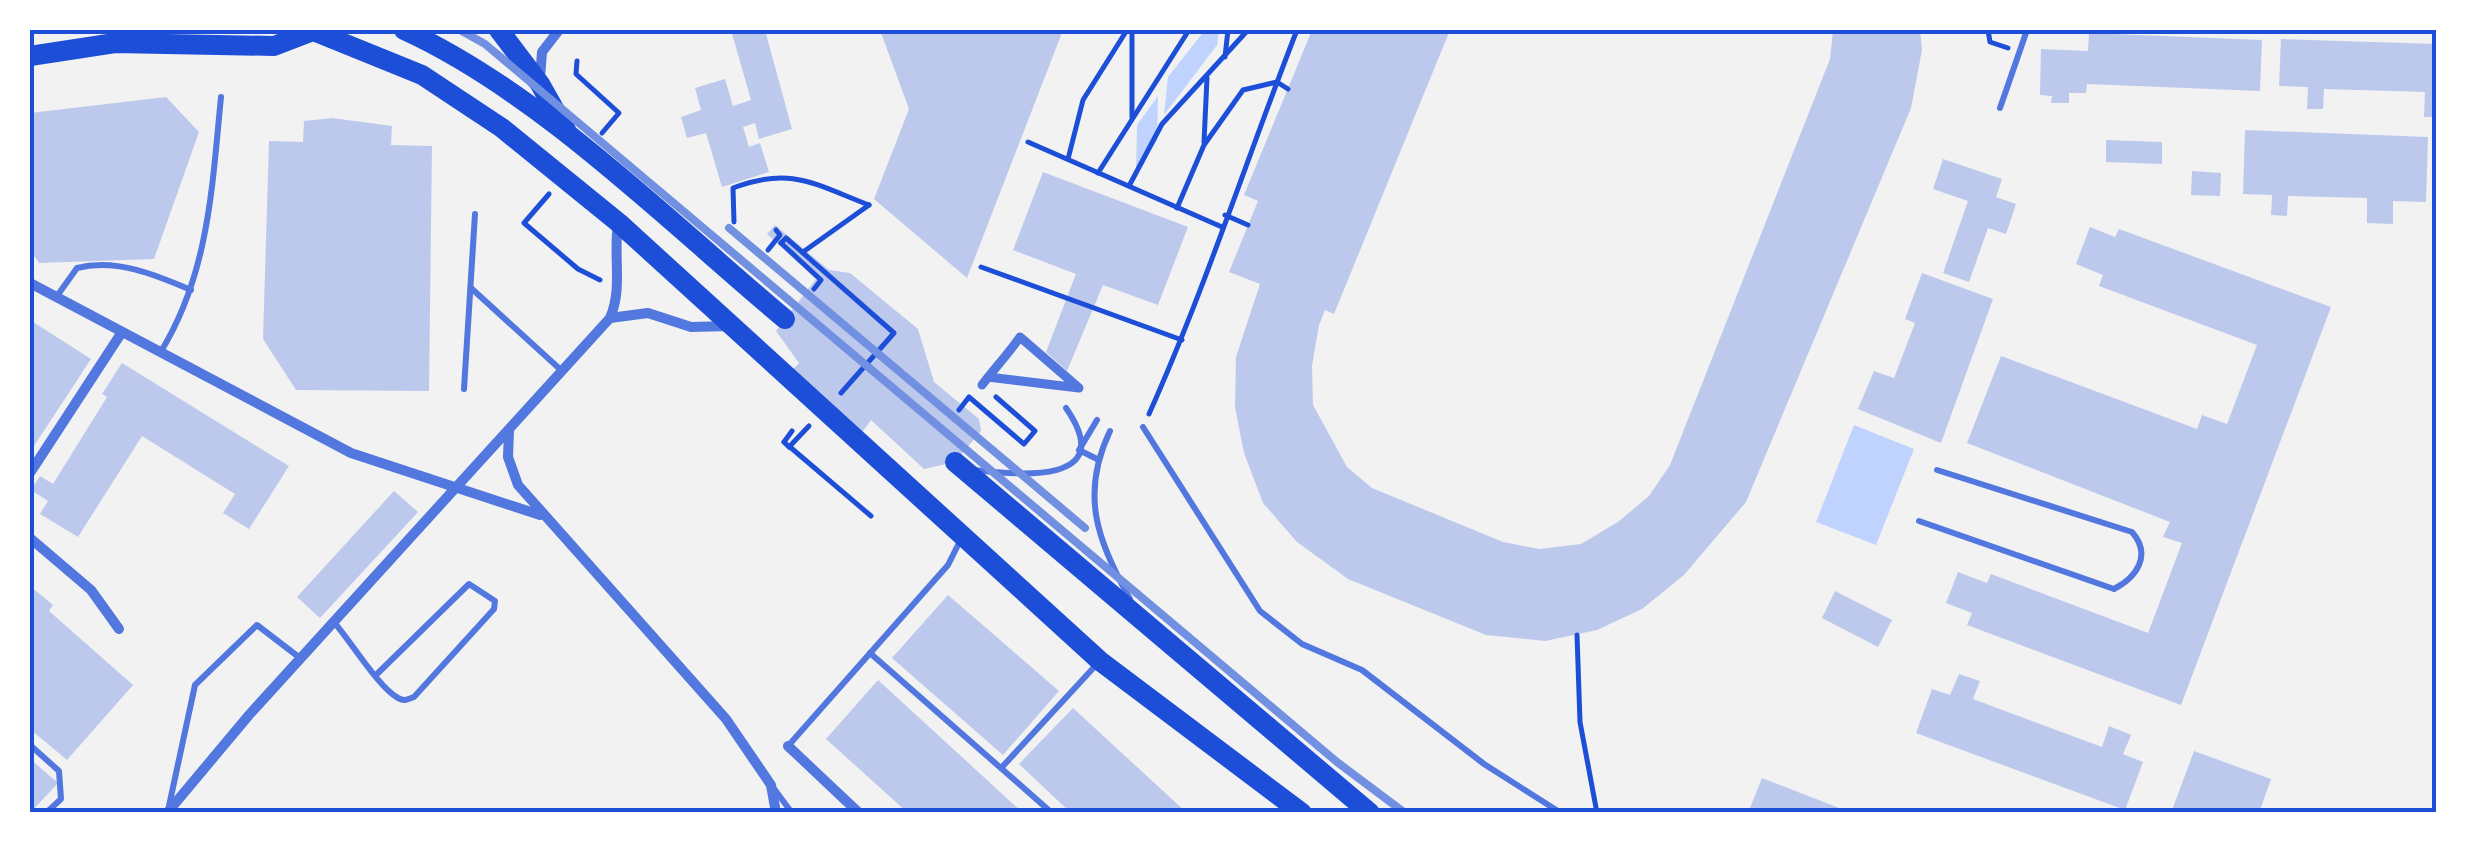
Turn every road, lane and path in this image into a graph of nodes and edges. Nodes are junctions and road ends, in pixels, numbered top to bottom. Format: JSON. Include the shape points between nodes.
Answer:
{"nodes":[{"id":1,"x":312,"y":30,"type":"edge"},
{"id":2,"x":404,"y":30,"type":"edge"},
{"id":3,"x":499,"y":30,"type":"edge"},
{"id":4,"x":559,"y":30,"type":"edge"},
{"id":5,"x":1130,"y":30,"type":"edge"},
{"id":6,"x":1228,"y":30,"type":"edge"},
{"id":7,"x":1248,"y":30,"type":"edge"},
{"id":8,"x":1297,"y":30,"type":"edge"},
{"id":9,"x":1988,"y":30,"type":"edge"},
{"id":10,"x":2027,"y":30,"type":"edge"},
{"id":11,"x":1191,"y":32,"type":"edge"},
{"id":12,"x":2020,"y":51,"type":"junction"},
{"id":13,"x":30,"y":56,"type":"edge"},
{"id":14,"x":1225,"y":60,"type":"junction"},
{"id":15,"x":577,"y":61,"type":"dead end"},
{"id":16,"x":1207,"y":78,"type":"junction"},
{"id":17,"x":1276,"y":82,"type":"junction"},
{"id":18,"x":540,"y":84,"type":"junction"},
{"id":19,"x":1288,"y":89,"type":"dead end"},
{"id":20,"x":221,"y":97,"type":"dead end"},
{"id":21,"x":2000,"y":108,"type":"dead end"},
{"id":22,"x":619,"y":113,"type":"dead end"},
{"id":23,"x":1132,"y":117,"type":"junction"},
{"id":24,"x":572,"y":140,"type":"junction"},
{"id":25,"x":1028,"y":142,"type":"dead end"},
{"id":26,"x":1204,"y":145,"type":"junction"},
{"id":27,"x":1068,"y":159,"type":"junction"},
{"id":28,"x":1098,"y":173,"type":"junction"},
{"id":29,"x":1128,"y":186,"type":"junction"},
{"id":30,"x":1177,"y":208,"type":"junction"},
{"id":31,"x":475,"y":214,"type":"dead end"},
{"id":32,"x":1225,"y":215,"type":"junction"},
{"id":33,"x":734,"y":222,"type":"dead end"},
{"id":34,"x":524,"y":223,"type":"dead end"},
{"id":35,"x":619,"y":223,"type":"junction"},
{"id":36,"x":1248,"y":225,"type":"dead end"},
{"id":37,"x":1222,"y":228,"type":"junction"},
{"id":38,"x":781,"y":237,"type":"junction"},
{"id":39,"x":768,"y":250,"type":"dead end"},
{"id":40,"x":806,"y":250,"type":"junction"},
{"id":41,"x":981,"y":266,"type":"dead end"},
{"id":42,"x":602,"y":280,"type":"dead end"},
{"id":43,"x":30,"y":283,"type":"edge"},
{"id":44,"x":470,"y":288,"type":"junction"},
{"id":45,"x":814,"y":288,"type":"dead end"},
{"id":46,"x":192,"y":290,"type":"junction"},
{"id":47,"x":56,"y":297,"type":"junction"},
{"id":48,"x":610,"y":318,"type":"junction"},
{"id":49,"x":785,"y":319,"type":"dead end"},
{"id":50,"x":732,"y":326,"type":"junction"},
{"id":51,"x":122,"y":332,"type":"junction"},
{"id":52,"x":1182,"y":340,"type":"junction"},
{"id":53,"x":160,"y":353,"type":"junction"},
{"id":54,"x":562,"y":371,"type":"junction"},
{"id":55,"x":985,"y":381,"type":"junction"},
{"id":56,"x":464,"y":389,"type":"dead end"},
{"id":57,"x":833,"y":400,"type":"dead end"},
{"id":58,"x":1066,"y":408,"type":"dead end"},
{"id":59,"x":959,"y":410,"type":"dead end"},
{"id":60,"x":1098,"y":420,"type":"dead end"},
{"id":61,"x":1143,"y":427,"type":"joint"},
{"id":62,"x":509,"y":429,"type":"junction"},
{"id":63,"x":792,"y":431,"type":"dead end"},
{"id":64,"x":1110,"y":431,"type":"dead end"},
{"id":65,"x":1079,"y":450,"type":"junction"},
{"id":66,"x":1096,"y":460,"type":"junction"},
{"id":67,"x":958,"y":465,"type":"joint"},
{"id":68,"x":1937,"y":470,"type":"dead end"},
{"id":69,"x":30,"y":473,"type":"edge"},
{"id":70,"x":455,"y":488,"type":"junction"},
{"id":71,"x":540,"y":514,"type":"junction"},
{"id":72,"x":872,"y":516,"type":"dead end"},
{"id":73,"x":1920,"y":521,"type":"dead end"},
{"id":74,"x":962,"y":538,"type":"junction"},
{"id":75,"x":33,"y":545,"type":"edge"},
{"id":76,"x":1140,"y":617,"type":"junction"},
{"id":77,"x":333,"y":622,"type":"junction"},
{"id":78,"x":119,"y":629,"type":"dead end"},
{"id":79,"x":1577,"y":635,"type":"dead end"},
{"id":80,"x":870,"y":653,"type":"junction"},
{"id":81,"x":300,"y":658,"type":"junction"},
{"id":82,"x":1100,"y":662,"type":"junction"},
{"id":83,"x":377,"y":674,"type":"junction"},
{"id":84,"x":30,"y":745,"type":"edge"},
{"id":85,"x":788,"y":746,"type":"joint"},
{"id":86,"x":1002,"y":766,"type":"junction"},
{"id":87,"x":772,"y":786,"type":"junction"},
{"id":88,"x":46,"y":813,"type":"edge"},
{"id":89,"x":167,"y":813,"type":"edge"},
{"id":90,"x":776,"y":813,"type":"edge"},
{"id":91,"x":792,"y":813,"type":"edge"},
{"id":92,"x":859,"y":813,"type":"edge"},
{"id":93,"x":1052,"y":813,"type":"edge"},
{"id":94,"x":1302,"y":813,"type":"edge"},
{"id":95,"x":1370,"y":813,"type":"edge"},
{"id":96,"x":1562,"y":813,"type":"edge"},
{"id":97,"x":1597,"y":813,"type":"edge"}],
"edges":[{"from":1,"to":13,"type":"highway","via":[[274,46],[115,43]]},
{"from":1,"to":35,"type":"highway","via":[[459,97]]},
{"from":2,"to":24,"type":"highway","via":[[483,72]]},
{"from":3,"to":18,"type":"highway"},
{"from":4,"to":18,"type":"street","via":[[542,52]]},
{"from":5,"to":23,"type":"path"},
{"from":5,"to":27,"type":"path","via":[[1083,100]]},
{"from":6,"to":14,"type":"path"},
{"from":7,"to":14,"type":"path"},
{"from":8,"to":17,"type":"path"},
{"from":9,"to":12,"type":"path","via":[[1990,42]]},
{"from":10,"to":12,"type":"lane"},
{"from":11,"to":23,"type":"path"},
{"from":12,"to":21,"type":"lane"},
{"from":14,"to":16,"type":"path"},
{"from":15,"to":22,"type":"path","via":[[576,74]]},
{"from":16,"to":26,"type":"path"},
{"from":16,"to":29,"type":"path","via":[[1162,124]]},
{"from":17,"to":19,"type":"path"},
{"from":17,"to":26,"type":"path","via":[[1243,90]]},
{"from":17,"to":32,"type":"path"},
{"from":18,"to":24,"type":"highway"},
{"from":20,"to":46,"type":"lane","via":[[205,249]]},
{"from":23,"to":28,"type":"path"},
{"from":24,"to":49,"type":"highway"},
{"from":25,"to":27,"type":"path"},
{"from":26,"to":30,"type":"path"},
{"from":27,"to":28,"type":"path"},
{"from":28,"to":29,"type":"path"},
{"from":29,"to":30,"type":"path"},
{"from":30,"to":37,"type":"path"},
{"from":31,"to":44,"type":"lane"},
{"from":32,"to":36,"type":"path"},
{"from":32,"to":37,"type":"path"},
{"from":33,"to":40,"type":"path","via":[[733,188],[768,174],[869,204]]},
{"from":34,"to":42,"type":"path","via":[[578,269]]},
{"from":35,"to":48,"type":"street","via":[[617,302]]},
{"from":35,"to":50,"type":"highway"},
{"from":37,"to":52,"type":"path"},
{"from":38,"to":39,"type":"path"},
{"from":38,"to":40,"type":"path"},
{"from":38,"to":45,"type":"path","via":[[821,280]]},
{"from":40,"to":57,"type":"path","via":[[894,333]]},
{"from":41,"to":52,"type":"path"},
{"from":43,"to":47,"type":"street"},
{"from":44,"to":54,"type":"lane"},
{"from":44,"to":56,"type":"lane"},
{"from":46,"to":47,"type":"lane","via":[[143,270],[90,264],[77,268]]},
{"from":46,"to":53,"type":"lane"},
{"from":47,"to":51,"type":"street"},
{"from":48,"to":50,"type":"street","via":[[648,313],[691,327]]},
{"from":48,"to":54,"type":"street"},
{"from":50,"to":74,"type":"highway"},
{"from":51,"to":53,"type":"street"},
{"from":51,"to":69,"type":"street"},
{"from":52,"to":61,"type":"path"},
{"from":53,"to":70,"type":"street","via":[[351,454]]},
{"from":54,"to":62,"type":"street"},
{"from":55,"to":55,"type":"street","via":[[1020,337],[1079,388],[1024,381]]},
{"from":55,"to":59,"type":"path","via":[[1035,431],[1024,444],[969,397]]},
{"from":58,"to":65,"type":"lane","via":[[1079,433]]},
{"from":60,"to":65,"type":"lane"},
{"from":61,"to":96,"type":"lane","via":[[1273,623],[1302,644],[1362,670],[1484,764]]},
{"from":62,"to":70,"type":"street"},
{"from":62,"to":71,"type":"street","via":[[508,457],[518,485]]},
{"from":63,"to":72,"type":"path","via":[[787,444]]},
{"from":64,"to":66,"type":"lane"},
{"from":65,"to":66,"type":"lane"},
{"from":65,"to":67,"type":"lane","via":[[1064,468],[1042,477]]},
{"from":66,"to":76,"type":"lane","via":[[1096,522]]},
{"from":67,"to":76,"type":"highway"},
{"from":68,"to":73,"type":"lane","via":[[2132,532],[2142,556],[2139,569],[2114,589]]},
{"from":70,"to":71,"type":"street"},
{"from":70,"to":77,"type":"street"},
{"from":71,"to":87,"type":"street","via":[[726,719]]},
{"from":74,"to":80,"type":"lane","via":[[948,565]]},
{"from":74,"to":82,"type":"highway"},
{"from":75,"to":78,"type":"street","via":[[90,590]]},
{"from":76,"to":95,"type":"highway"},
{"from":77,"to":81,"type":"street"},
{"from":77,"to":83,"type":"lane"},
{"from":79,"to":97,"type":"path","via":[[1580,722]]},
{"from":80,"to":85,"type":"lane"},
{"from":80,"to":86,"type":"lane"},
{"from":81,"to":89,"type":"street"},
{"from":81,"to":89,"type":"lane","via":[[257,625],[195,685]]},
{"from":82,"to":86,"type":"lane"},
{"from":82,"to":94,"type":"highway"},
{"from":83,"to":83,"type":"lane","via":[[469,584],[495,601],[414,697],[398,698]]},
{"from":84,"to":88,"type":"lane","via":[[59,771],[61,799]]},
{"from":85,"to":92,"type":"street"},
{"from":86,"to":93,"type":"lane"},
{"from":87,"to":90,"type":"street"},
{"from":87,"to":91,"type":"lane"}]}
